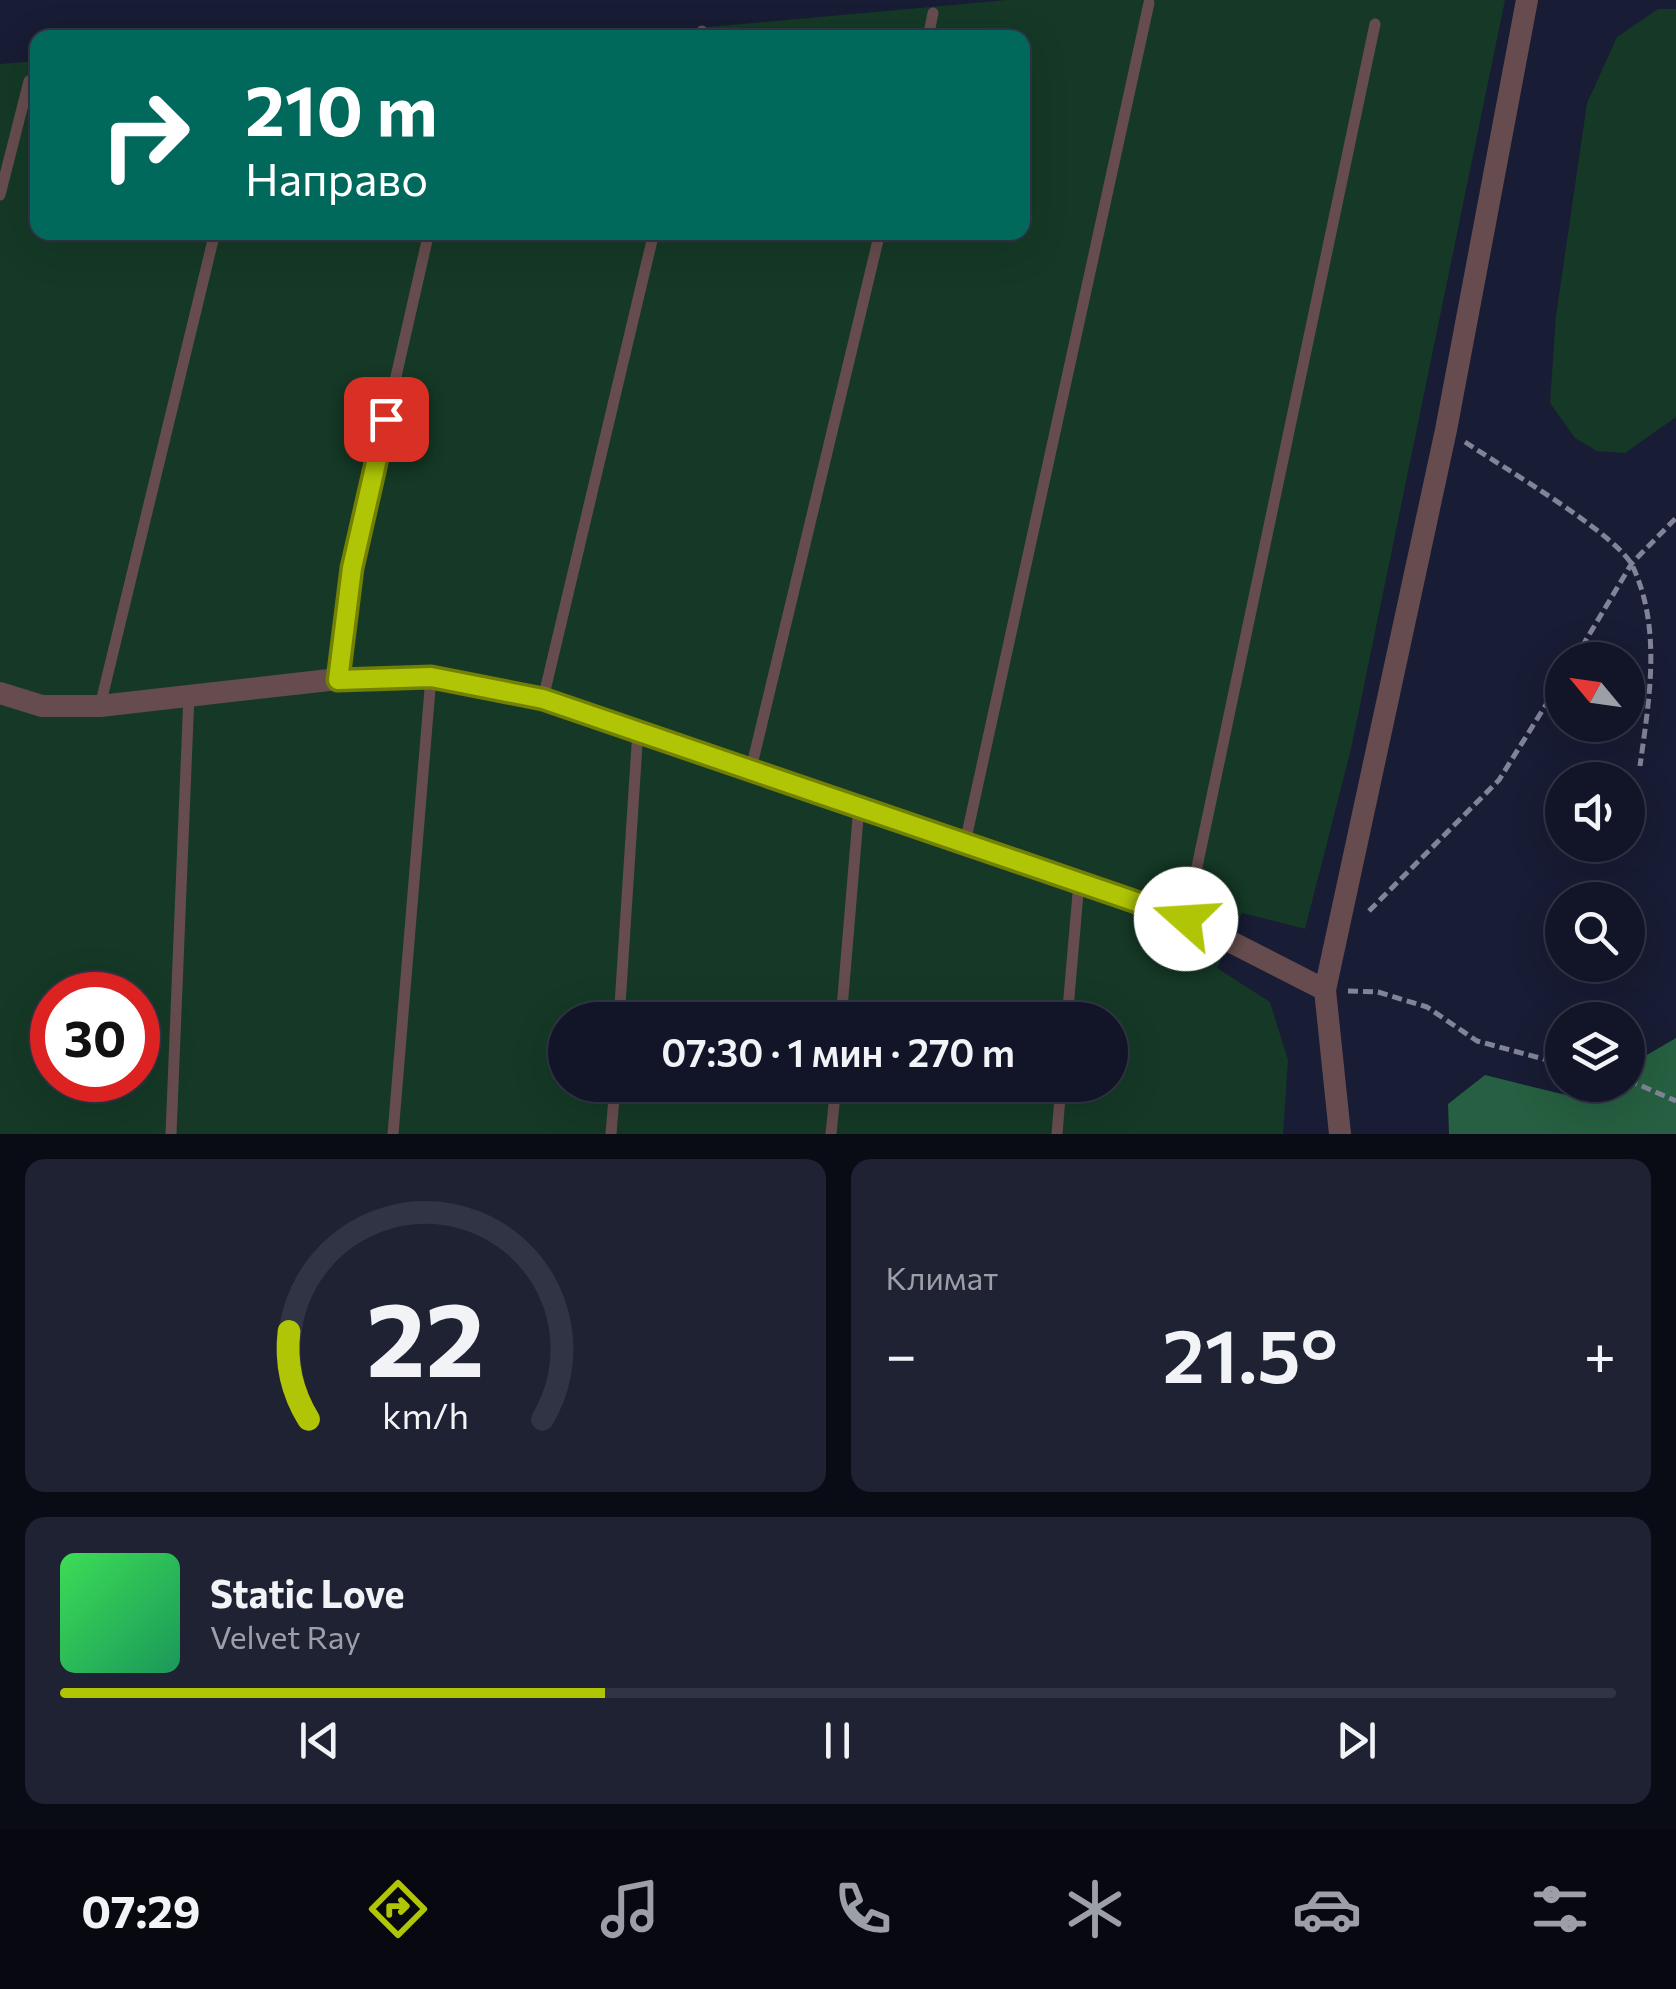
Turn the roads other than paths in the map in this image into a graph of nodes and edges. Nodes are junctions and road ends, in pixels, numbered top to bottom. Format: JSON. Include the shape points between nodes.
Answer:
{"nodes":[{"id":1,"x":1527,"y":0,"type":"edge"},
{"id":2,"x":1149,"y":3,"type":"dead end"},
{"id":3,"x":934,"y":13,"type":"dead end"},
{"id":4,"x":1375,"y":24,"type":"dead end"},
{"id":5,"x":930,"y":30,"type":"edge"},
{"id":6,"x":29,"y":81,"type":"dead end"},
{"id":7,"x":0,"y":195,"type":"edge"},
{"id":8,"x":213,"y":240,"type":"edge"},
{"id":9,"x":427,"y":240,"type":"edge"},
{"id":10,"x":652,"y":240,"type":"edge"},
{"id":11,"x":878,"y":240,"type":"edge"},
{"id":12,"x":431,"y":677,"type":"junction"},
{"id":13,"x":338,"y":680,"type":"junction"},
{"id":14,"x":189,"y":693,"type":"junction"},
{"id":15,"x":0,"y":694,"type":"edge"},
{"id":16,"x":543,"y":699,"type":"junction"},
{"id":17,"x":100,"y":706,"type":"junction"},
{"id":18,"x":638,"y":730,"type":"junction"},
{"id":19,"x":751,"y":769,"type":"junction"},
{"id":20,"x":859,"y":806,"type":"junction"},
{"id":21,"x":964,"y":843,"type":"junction"},
{"id":22,"x":1079,"y":882,"type":"junction"},
{"id":23,"x":1186,"y":919,"type":"junction"},
{"id":24,"x":1325,"y":990,"type":"junction"},
{"id":25,"x":620,"y":1002,"type":"edge"},
{"id":26,"x":843,"y":1002,"type":"edge"},
{"id":27,"x":1069,"y":1002,"type":"edge"},
{"id":28,"x":613,"y":1102,"type":"edge"},
{"id":29,"x":835,"y":1102,"type":"edge"},
{"id":30,"x":1060,"y":1102,"type":"edge"},
{"id":31,"x":171,"y":1134,"type":"edge"},
{"id":32,"x":394,"y":1134,"type":"edge"},
{"id":33,"x":611,"y":1134,"type":"edge"},
{"id":34,"x":832,"y":1134,"type":"edge"},
{"id":35,"x":1057,"y":1134,"type":"edge"},
{"id":36,"x":1340,"y":1134,"type":"edge"}],
"edges":[{"from":1,"to":24,"type":"street","via":[[1446,430]]},
{"from":2,"to":21,"type":"lane"},
{"from":3,"to":5,"type":"lane"},
{"from":4,"to":23,"type":"lane"},
{"from":6,"to":7,"type":"lane"},
{"from":8,"to":17,"type":"lane"},
{"from":9,"to":13,"type":"lane","via":[[352,568]]},
{"from":10,"to":16,"type":"lane"},
{"from":11,"to":19,"type":"lane"},
{"from":12,"to":13,"type":"street"},
{"from":12,"to":16,"type":"street"},
{"from":12,"to":32,"type":"lane"},
{"from":13,"to":14,"type":"street"},
{"from":14,"to":17,"type":"street"},
{"from":14,"to":31,"type":"lane"},
{"from":15,"to":17,"type":"street","via":[[42,706]]},
{"from":16,"to":18,"type":"street"},
{"from":18,"to":19,"type":"street"},
{"from":18,"to":25,"type":"lane"},
{"from":19,"to":20,"type":"street"},
{"from":20,"to":21,"type":"street"},
{"from":20,"to":26,"type":"lane"},
{"from":21,"to":22,"type":"street"},
{"from":22,"to":23,"type":"street"},
{"from":22,"to":27,"type":"lane"},
{"from":23,"to":24,"type":"street"},
{"from":24,"to":36,"type":"street"},
{"from":28,"to":33,"type":"lane"},
{"from":29,"to":34,"type":"lane"},
{"from":30,"to":35,"type":"lane"}]}
